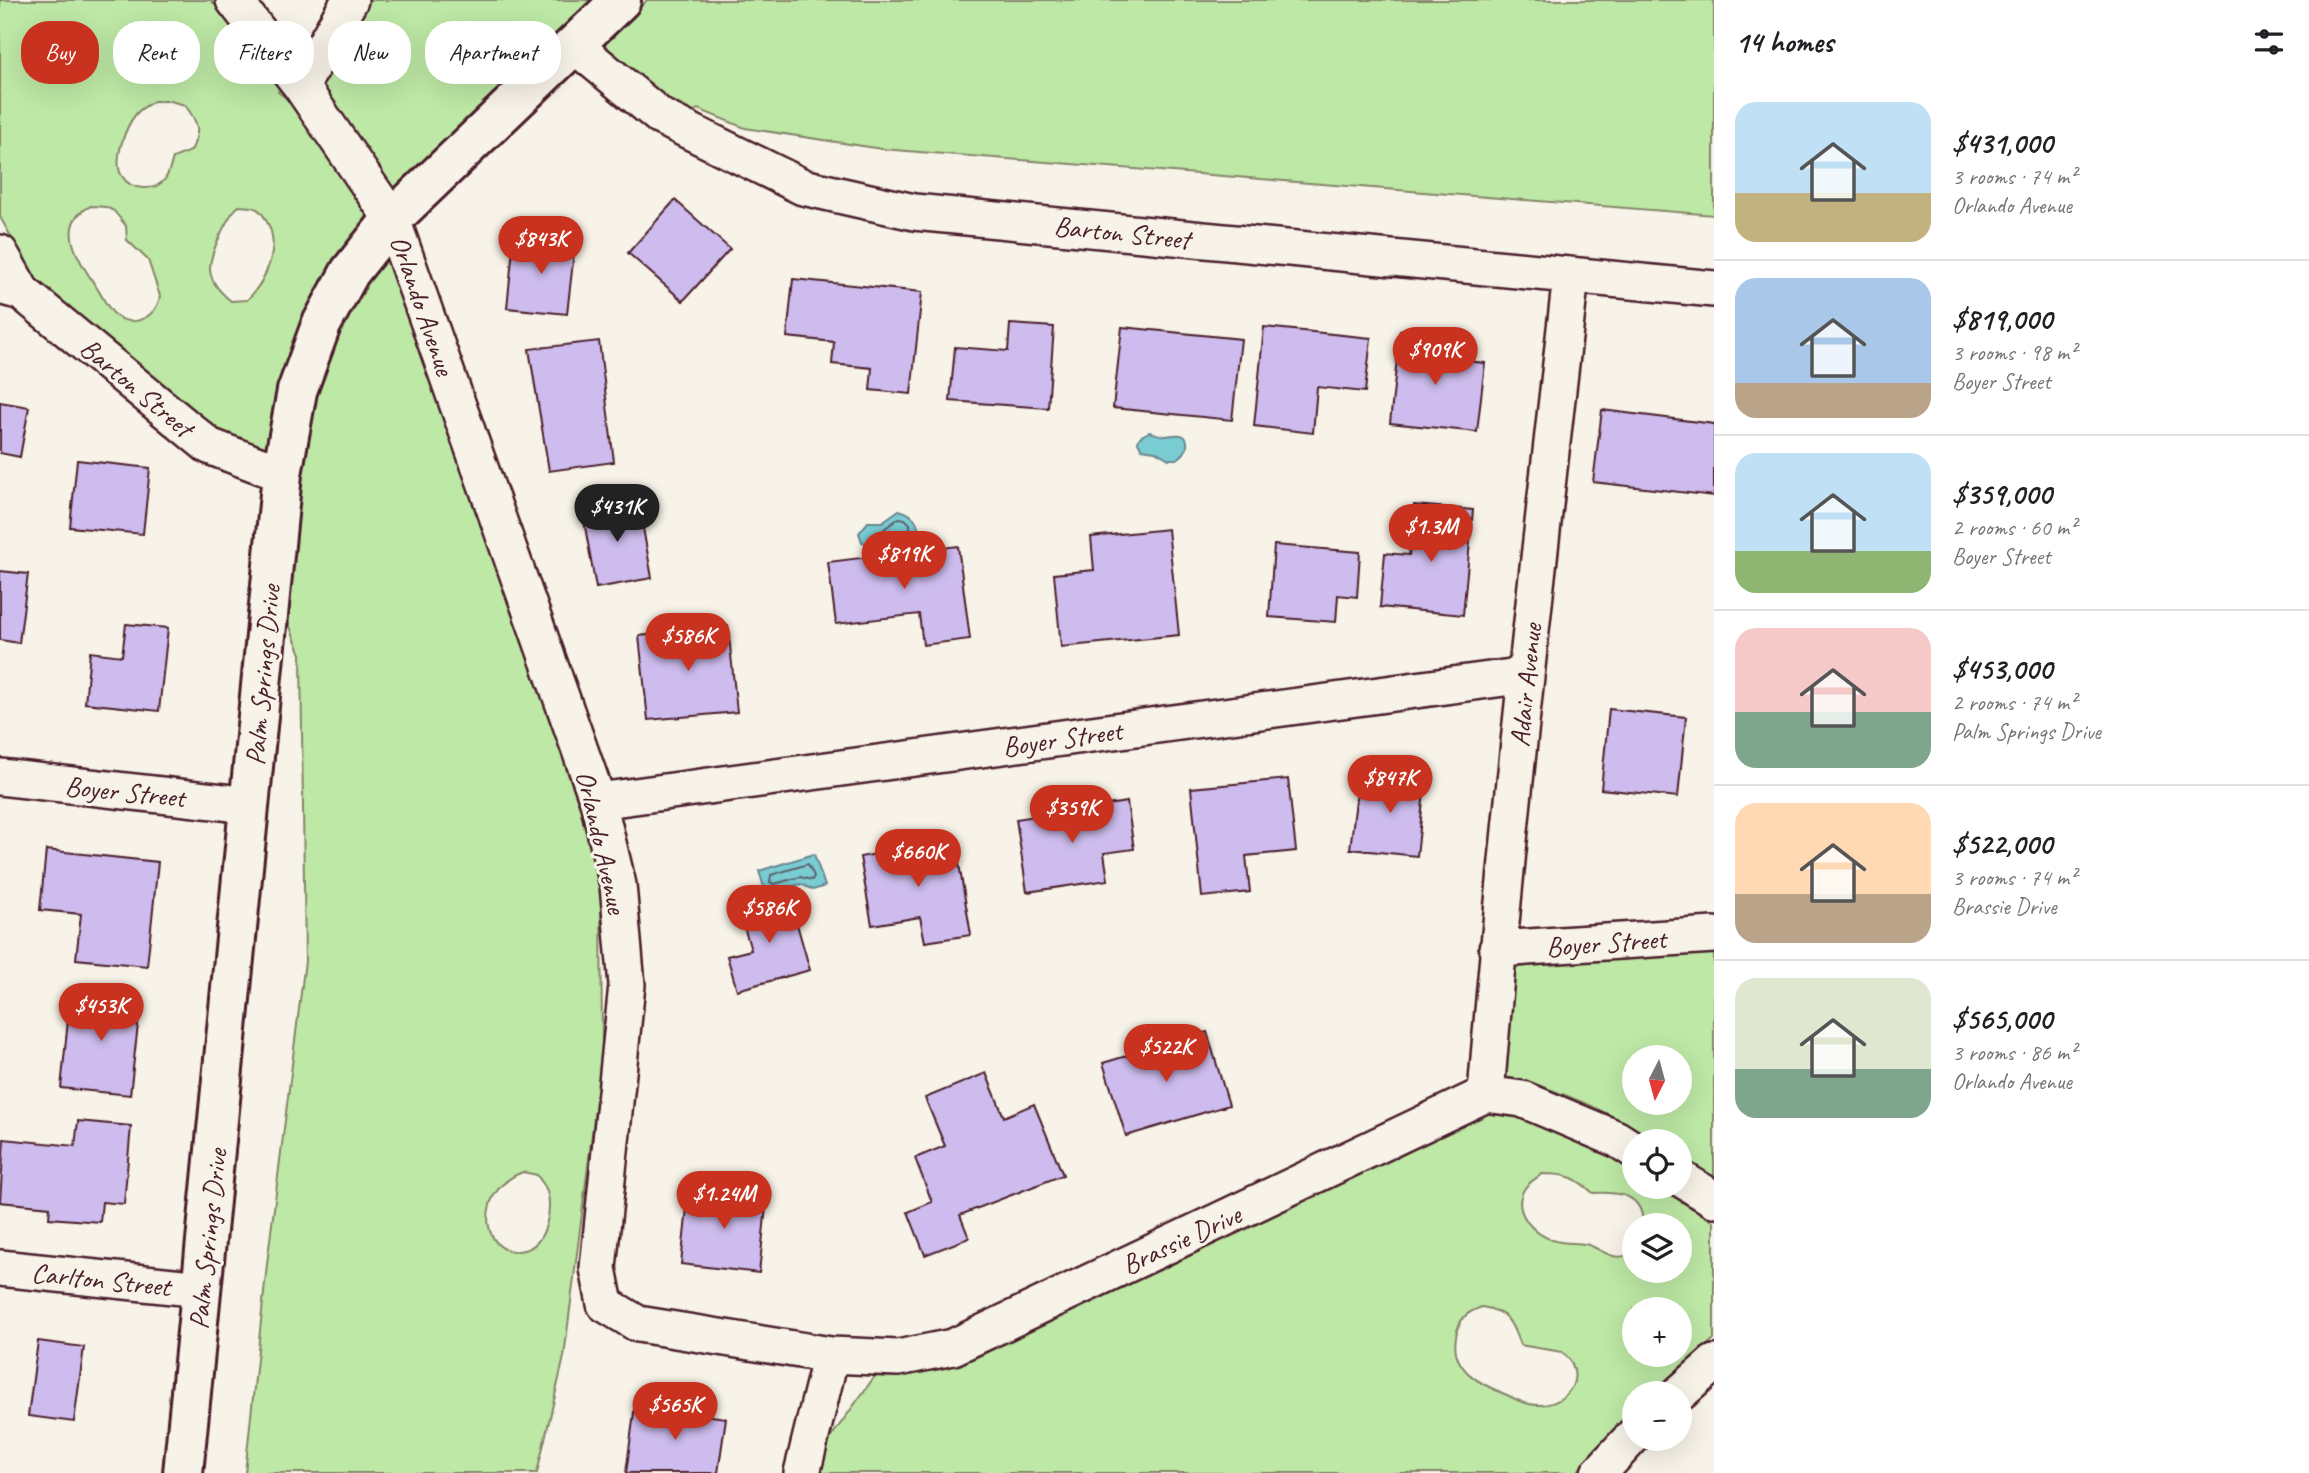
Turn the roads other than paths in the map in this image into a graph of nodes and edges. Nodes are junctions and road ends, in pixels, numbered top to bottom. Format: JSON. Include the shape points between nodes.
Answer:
{"nodes":[{"id":1,"x":234,"y":0,"type":"edge"},
{"id":2,"x":350,"y":0,"type":"edge"},
{"id":3,"x":621,"y":0,"type":"edge"},
{"id":4,"x":574,"y":45,"type":"junction"},
{"id":5,"x":301,"y":86,"type":"junction"},
{"id":6,"x":392,"y":219,"type":"junction"},
{"id":7,"x":0,"y":253,"type":"edge"},
{"id":8,"x":1571,"y":276,"type":"junction"},
{"id":9,"x":11,"y":289,"type":"edge"},
{"id":10,"x":1714,"y":289,"type":"edge"},
{"id":11,"x":282,"y":474,"type":"junction"},
{"id":12,"x":1526,"y":675,"type":"junction"},
{"id":13,"x":0,"y":777,"type":"edge"},
{"id":14,"x":598,"y":801,"type":"junction"},
{"id":15,"x":250,"y":804,"type":"junction"},
{"id":16,"x":1714,"y":934,"type":"edge"},
{"id":17,"x":1497,"y":949,"type":"junction"},
{"id":18,"x":1486,"y":1094,"type":"junction"},
{"id":19,"x":1622,"y":1142,"type":"edge"},
{"id":20,"x":1692,"y":1185,"type":"edge"},
{"id":21,"x":1714,"y":1199,"type":"edge"},
{"id":22,"x":0,"y":1268,"type":"edge"},
{"id":23,"x":202,"y":1289,"type":"junction"},
{"id":24,"x":831,"y":1355,"type":"junction"},
{"id":25,"x":1714,"y":1363,"type":"edge"},
{"id":26,"x":1692,"y":1383,"type":"edge"},
{"id":27,"x":1622,"y":1448,"type":"edge"},
{"id":28,"x":183,"y":1473,"type":"edge"},
{"id":29,"x":802,"y":1473,"type":"edge"},
{"id":30,"x":1599,"y":1473,"type":"edge"}],
"edges":[{"from":1,"to":5,"type":"street","name":"Orlando Avenue"},
{"from":2,"to":5,"type":"street"},
{"from":3,"to":4,"type":"street","name":"Palm Springs Drive"},
{"from":4,"to":6,"type":"street","name":"Palm Springs Drive"},
{"from":4,"to":8,"type":"street","name":"Barton Street","via":[[661,117],[803,187],[914,212]]},
{"from":5,"to":6,"type":"street","name":"Orlando Avenue"},
{"from":6,"to":11,"type":"street","name":"Palm Springs Drive","via":[[350,272],[321,324],[298,391]]},
{"from":6,"to":14,"type":"street","name":"Orlando Avenue"},
{"from":7,"to":9,"type":"street"},
{"from":8,"to":10,"type":"street","name":"Barton Street"},
{"from":8,"to":12,"type":"street","name":"Adair Avenue"},
{"from":9,"to":11,"type":"street","name":"Barton Street","via":[[209,446]]},
{"from":11,"to":15,"type":"street","name":"Palm Springs Drive"},
{"from":12,"to":14,"type":"street","name":"Boyer Street"},
{"from":12,"to":17,"type":"street","name":"Adair Avenue"},
{"from":13,"to":15,"type":"street","name":"Boyer Street"},
{"from":14,"to":24,"type":"street","name":"Orlando Avenue","via":[[618,885],[627,985],[598,1268],[605,1304],[638,1324]]},
{"from":15,"to":23,"type":"street","name":"Palm Springs Drive"},
{"from":16,"to":17,"type":"street","name":"Boyer Street"},
{"from":17,"to":18,"type":"street","name":"Adair Avenue"},
{"from":18,"to":19,"type":"street","via":[[1522,1099]]},
{"from":18,"to":24,"type":"street","name":"Brassie Drive","via":[[953,1347],[898,1358]]},
{"from":20,"to":21,"type":"street"},
{"from":22,"to":23,"type":"street","name":"Carlton Street"},
{"from":23,"to":28,"type":"street","name":"Palm Springs Drive"},
{"from":24,"to":29,"type":"street"},
{"from":25,"to":26,"type":"street"},
{"from":27,"to":30,"type":"street"}]}
